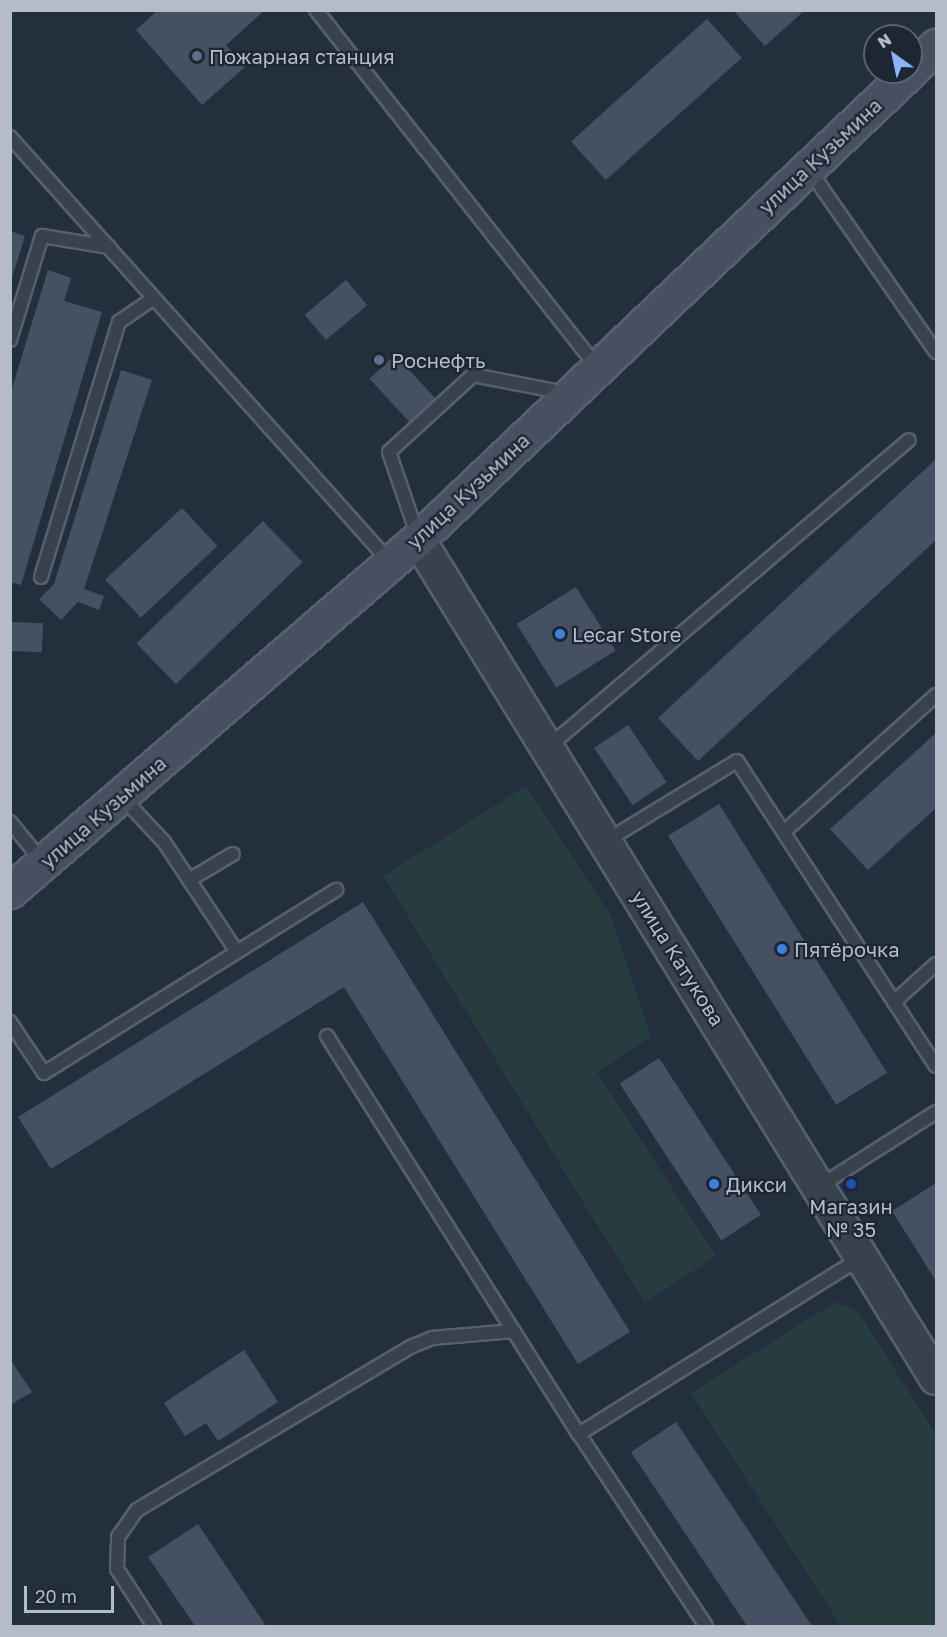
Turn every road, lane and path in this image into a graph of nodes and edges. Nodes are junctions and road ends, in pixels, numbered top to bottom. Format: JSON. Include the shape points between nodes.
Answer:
{"nodes":[{"id":1,"x":316,"y":10,"type":"edge"},
{"id":2,"x":936,"y":46,"type":"edge"},
{"id":3,"x":923,"y":58,"type":"edge"},
{"id":4,"x":896,"y":84,"type":"edge"},
{"id":5,"x":10,"y":137,"type":"edge"},
{"id":6,"x":808,"y":168,"type":"junction"},
{"id":7,"x":109,"y":247,"type":"junction"},
{"id":8,"x":154,"y":298,"type":"junction"},
{"id":9,"x":10,"y":340,"type":"edge"},
{"id":10,"x":936,"y":352,"type":"edge"},
{"id":11,"x":598,"y":368,"type":"junction"},
{"id":12,"x":570,"y":394,"type":"junction"},
{"id":13,"x":909,"y":440,"type":"dead end"},
{"id":14,"x":418,"y":539,"type":"junction"},
{"id":15,"x":391,"y":563,"type":"junction"},
{"id":16,"x":41,"y":577,"type":"dead end"},
{"id":17,"x":936,"y":695,"type":"edge"},
{"id":18,"x":547,"y":748,"type":"junction"},
{"id":19,"x":121,"y":796,"type":"junction"},
{"id":20,"x":10,"y":822,"type":"edge"},
{"id":21,"x":783,"y":832,"type":"junction"},
{"id":22,"x":605,"y":841,"type":"junction"},
{"id":23,"x":233,"y":854,"type":"dead end"},
{"id":24,"x":43,"y":863,"type":"junction"},
{"id":25,"x":189,"y":880,"type":"junction"},
{"id":26,"x":336,"y":890,"type":"dead end"},
{"id":27,"x":10,"y":891,"type":"edge"},
{"id":28,"x":237,"y":952,"type":"junction"},
{"id":29,"x":936,"y":964,"type":"edge"},
{"id":30,"x":894,"y":1002,"type":"junction"},
{"id":31,"x":10,"y":1022,"type":"edge"},
{"id":32,"x":327,"y":1036,"type":"dead end"},
{"id":33,"x":936,"y":1066,"type":"edge"},
{"id":34,"x":936,"y":1112,"type":"edge"},
{"id":35,"x":819,"y":1187,"type":"junction"},
{"id":36,"x":862,"y":1257,"type":"junction"},
{"id":37,"x":514,"y":1332,"type":"junction"},
{"id":38,"x":936,"y":1378,"type":"edge"},
{"id":39,"x":579,"y":1434,"type":"junction"},
{"id":40,"x":154,"y":1626,"type":"edge"},
{"id":41,"x":706,"y":1626,"type":"edge"}],
"edges":[{"from":1,"to":11,"type":"lane"},
{"from":2,"to":3,"type":"main road","name":"улица Кузьмина"},
{"from":4,"to":6,"type":"main road","name":"улица Кузьмина"},
{"from":5,"to":7,"type":"lane"},
{"from":6,"to":10,"type":"lane"},
{"from":6,"to":11,"type":"main road","name":"улица Кузьмина"},
{"from":7,"to":8,"type":"lane"},
{"from":7,"to":9,"type":"lane","via":[[42,236]]},
{"from":8,"to":15,"type":"lane"},
{"from":8,"to":16,"type":"lane","via":[[119,322]]},
{"from":11,"to":12,"type":"main road","name":"улица Кузьмина"},
{"from":12,"to":14,"type":"main road","name":"улица Кузьмина"},
{"from":12,"to":14,"type":"lane","via":[[473,375],[389,452]]},
{"from":13,"to":18,"type":"lane"},
{"from":14,"to":15,"type":"main road","name":"улица Кузьмина"},
{"from":14,"to":18,"type":"street","name":"улица Катукова"},
{"from":15,"to":19,"type":"main road","name":"улица Кузьмина"},
{"from":17,"to":21,"type":"lane"},
{"from":18,"to":22,"type":"street","name":"улица Катукова"},
{"from":19,"to":24,"type":"main road","name":"улица Кузьмина"},
{"from":19,"to":25,"type":"lane","via":[[164,842]]},
{"from":20,"to":24,"type":"lane"},
{"from":21,"to":22,"type":"lane","via":[[737,761]]},
{"from":21,"to":30,"type":"lane"},
{"from":22,"to":35,"type":"street","name":"улица Катукова"},
{"from":23,"to":25,"type":"lane"},
{"from":24,"to":27,"type":"main road","name":"улица Кузьмина"},
{"from":25,"to":28,"type":"lane"},
{"from":26,"to":28,"type":"lane"},
{"from":28,"to":31,"type":"lane","via":[[44,1073]]},
{"from":29,"to":30,"type":"lane"},
{"from":30,"to":33,"type":"lane"},
{"from":32,"to":37,"type":"lane"},
{"from":34,"to":35,"type":"lane"},
{"from":35,"to":36,"type":"street","name":"улица Катукова"},
{"from":36,"to":38,"type":"street","name":"улица Катукова"},
{"from":36,"to":39,"type":"lane"},
{"from":37,"to":39,"type":"lane"},
{"from":37,"to":40,"type":"lane","via":[[432,1338],[410,1347],[137,1509],[118,1537],[117,1569]]},
{"from":39,"to":41,"type":"lane"}]}
